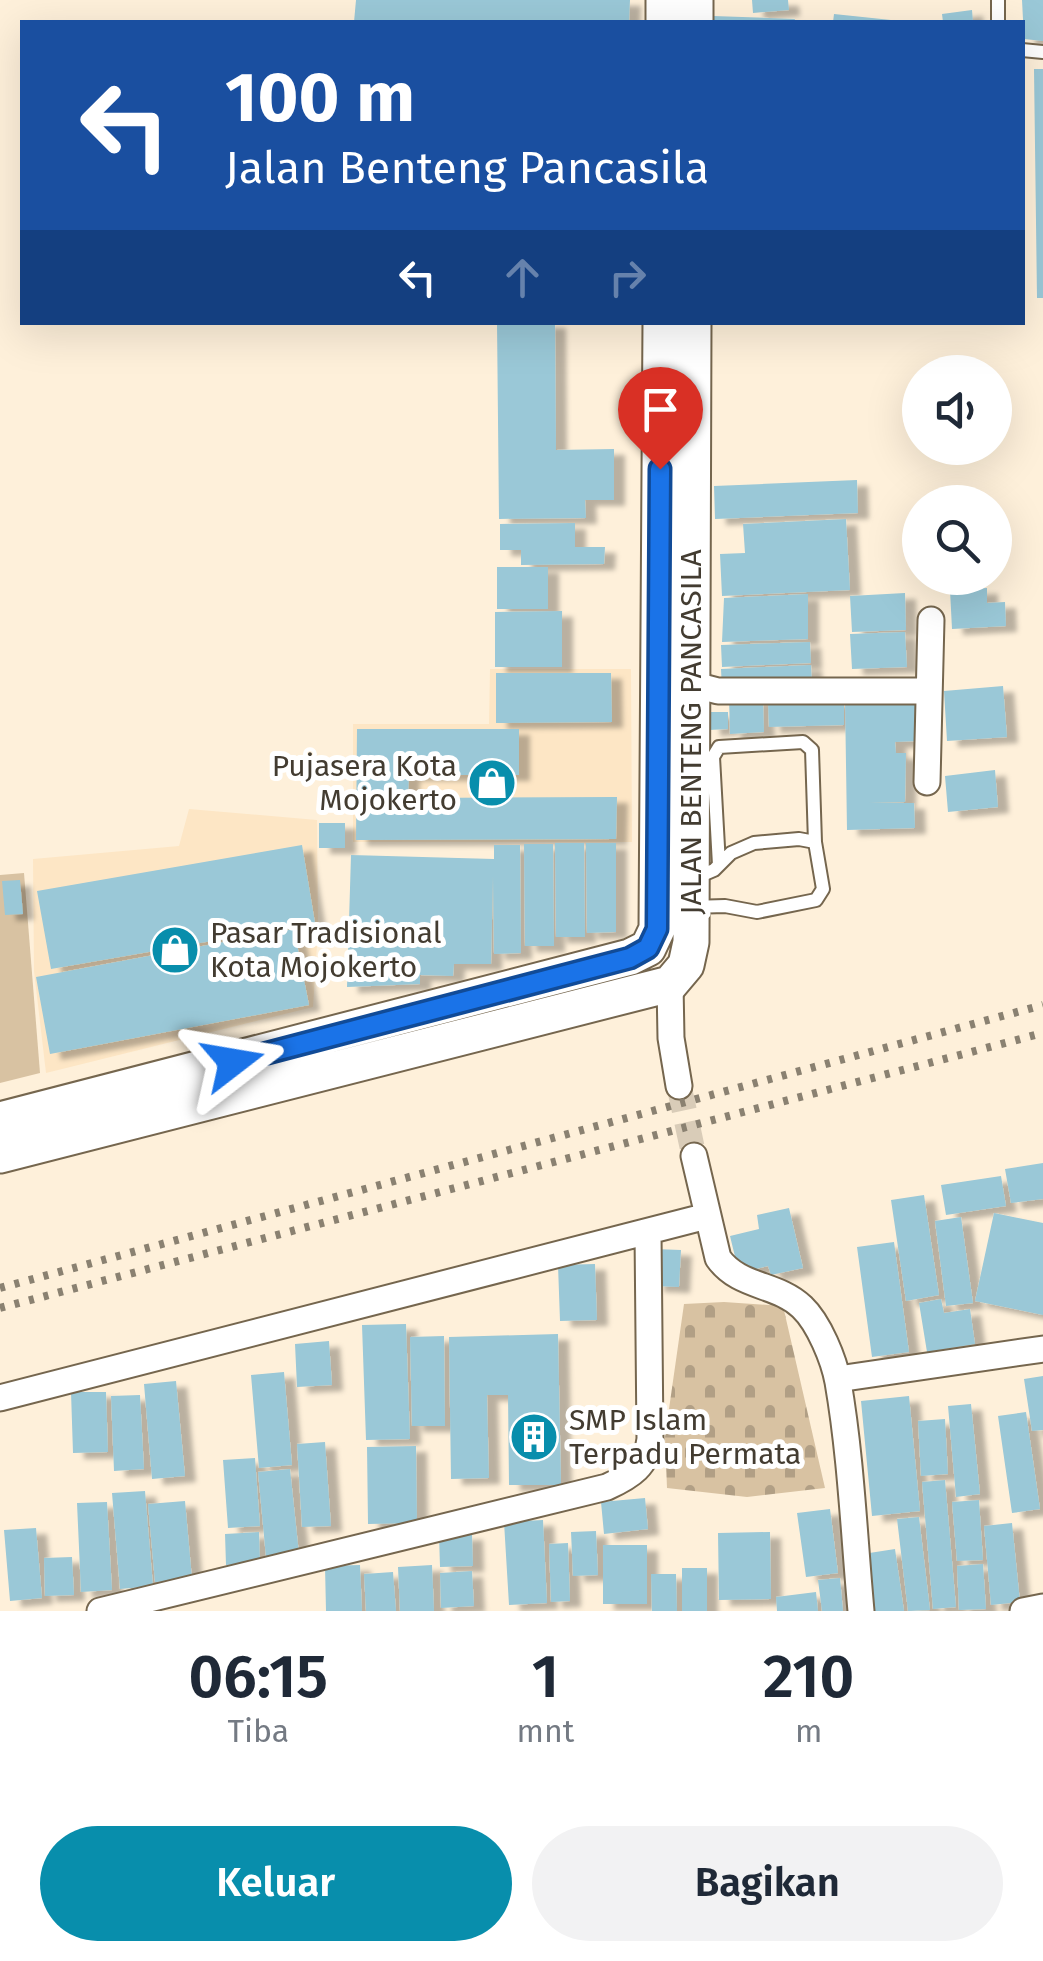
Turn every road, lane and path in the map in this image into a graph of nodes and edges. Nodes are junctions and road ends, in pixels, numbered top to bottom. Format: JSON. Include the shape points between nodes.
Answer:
{"nodes":[{"id":1,"x":663,"y":325,"type":"edge"},
{"id":2,"x":692,"y":325,"type":"edge"},
{"id":3,"x":677,"y":362,"type":"junction"},
{"id":4,"x":931,"y":620,"type":"dead end"},
{"id":5,"x":675,"y":684,"type":"junction"},
{"id":6,"x":929,"y":691,"type":"junction"},
{"id":7,"x":927,"y":782,"type":"dead end"},
{"id":8,"x":814,"y":842,"type":"junction"},
{"id":9,"x":700,"y":884,"type":"junction"},
{"id":10,"x":670,"y":984,"type":"junction"},
{"id":11,"x":679,"y":1086,"type":"tunnel mouth"},
{"id":12,"x":166,"y":1096,"type":"junction"},
{"id":13,"x":0,"y":1120,"type":"edge"},
{"id":14,"x":0,"y":1156,"type":"edge"},
{"id":15,"x":694,"y":1156,"type":"tunnel mouth"},
{"id":16,"x":707,"y":1216,"type":"junction"},
{"id":17,"x":648,"y":1232,"type":"junction"},
{"id":18,"x":1043,"y":1349,"type":"edge"},
{"id":19,"x":838,"y":1378,"type":"junction"},
{"id":20,"x":0,"y":1398,"type":"edge"},
{"id":21,"x":1043,"y":1607,"type":"edge"},
{"id":22,"x":100,"y":1611,"type":"edge"},
{"id":23,"x":861,"y":1611,"type":"edge"},
{"id":24,"x":1023,"y":1611,"type":"edge"}],
"edges":[{"from":1,"to":3,"type":"street","name":"JALAN BENTENG PANCASILA"},
{"from":2,"to":3,"type":"street","name":"JALAN BENTENG PANCASILA"},
{"from":3,"to":5,"type":"street","name":"JALAN BENTENG PANCASILA"},
{"from":4,"to":6,"type":"street"},
{"from":5,"to":6,"type":"street","via":[[718,691]]},
{"from":5,"to":9,"type":"street","name":"JALAN BENTENG PANCASILA"},
{"from":5,"to":12,"type":"street","name":"JALAN BENTENG PANCASILA","via":[[657,929],[648,948]]},
{"from":6,"to":7,"type":"street"},
{"from":8,"to":9,"type":"lane","via":[[754,843],[732,852]]},
{"from":8,"to":9,"type":"lane","via":[[823,889],[816,900],[757,912],[725,906]]},
{"from":8,"to":9,"type":"lane","via":[[812,750],[803,742],[720,746],[713,757]]},
{"from":9,"to":10,"type":"street","name":"JALAN BENTENG PANCASILA","via":[[686,965]]},
{"from":10,"to":11,"type":"street"},
{"from":10,"to":12,"type":"street","name":"JALAN BENTENG PANCASILA"},
{"from":12,"to":13,"type":"street","name":"JALAN BENTENG PANCASILA"},
{"from":12,"to":14,"type":"street","name":"JALAN BENTENG PANCASILA"},
{"from":15,"to":16,"type":"street"},
{"from":16,"to":17,"type":"street"},
{"from":16,"to":19,"type":"street","via":[[728,1272],[802,1307]]},
{"from":17,"to":20,"type":"street"},
{"from":17,"to":22,"type":"street","via":[[650,1438],[644,1463],[624,1479]]},
{"from":18,"to":19,"type":"street"},
{"from":19,"to":23,"type":"street"},
{"from":21,"to":24,"type":"street"}]}
